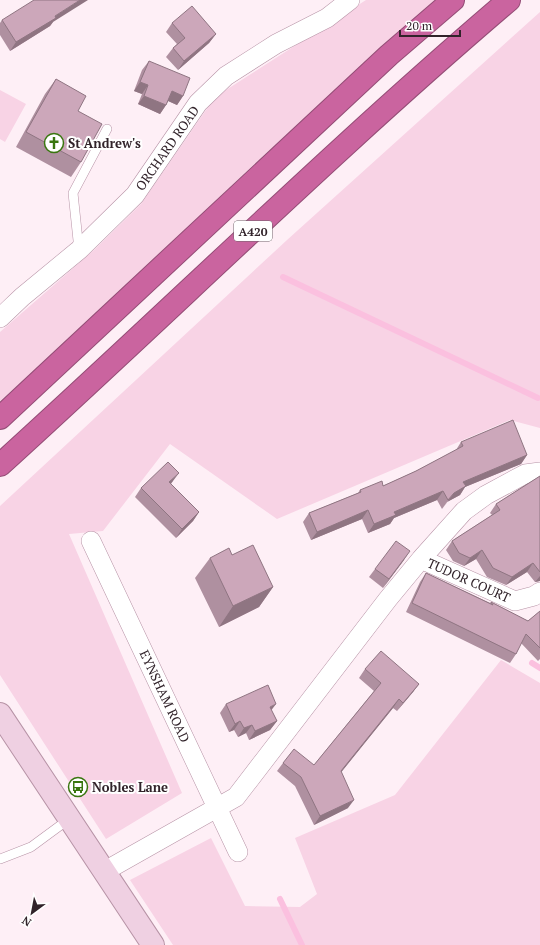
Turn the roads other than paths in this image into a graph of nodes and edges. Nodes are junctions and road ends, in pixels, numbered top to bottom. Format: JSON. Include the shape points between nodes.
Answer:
{"nodes":[{"id":1,"x":350,"y":0,"type":"edge"},
{"id":2,"x":453,"y":0,"type":"edge"},
{"id":3,"x":509,"y":0,"type":"edge"},
{"id":4,"x":107,"y":129,"type":"dead end"},
{"id":5,"x":79,"y":250,"type":"junction"},
{"id":6,"x":0,"y":318,"type":"edge"},
{"id":7,"x":0,"y":418,"type":"edge"},
{"id":8,"x":0,"y":465,"type":"edge"},
{"id":9,"x":540,"y":472,"type":"edge"},
{"id":10,"x":91,"y":541,"type":"dead end"},
{"id":11,"x":421,"y":559,"type":"junction"},
{"id":12,"x":540,"y":592,"type":"edge"},
{"id":13,"x":0,"y":714,"type":"edge"},
{"id":14,"x":217,"y":807,"type":"junction"},
{"id":15,"x":69,"y":819,"type":"junction"},
{"id":16,"x":238,"y":852,"type":"dead end"},
{"id":17,"x":0,"y":860,"type":"edge"},
{"id":18,"x":105,"y":871,"type":"junction"},
{"id":19,"x":153,"y":945,"type":"edge"}],
"edges":[{"from":1,"to":5,"type":"street","name":"ORCHARD ROAD","via":[[327,18],[276,44],[226,76],[198,102],[135,195]]},
{"from":2,"to":7,"type":"highway","number":"A420","via":[[389,55]]},
{"from":3,"to":8,"type":"highway","number":"A420","via":[[384,110]]},
{"from":4,"to":5,"type":"lane","via":[[73,193]]},
{"from":5,"to":6,"type":"street","name":"ORCHARD ROAD"},
{"from":9,"to":11,"type":"street","name":"TUDOR COURT","via":[[525,474],[486,495],[464,512]]},
{"from":10,"to":14,"type":"street","name":"EYNSHAM ROAD"},
{"from":11,"to":12,"type":"street","name":"TUDOR COURT","via":[[514,601]]},
{"from":11,"to":14,"type":"street","name":"TUDOR COURT","via":[[236,797]]},
{"from":13,"to":15,"type":"main road"},
{"from":14,"to":16,"type":"street","name":"EYNSHAM ROAD"},
{"from":14,"to":18,"type":"street"},
{"from":15,"to":17,"type":"lane","via":[[31,847]]},
{"from":15,"to":18,"type":"main road"},
{"from":18,"to":19,"type":"main road"}]}
